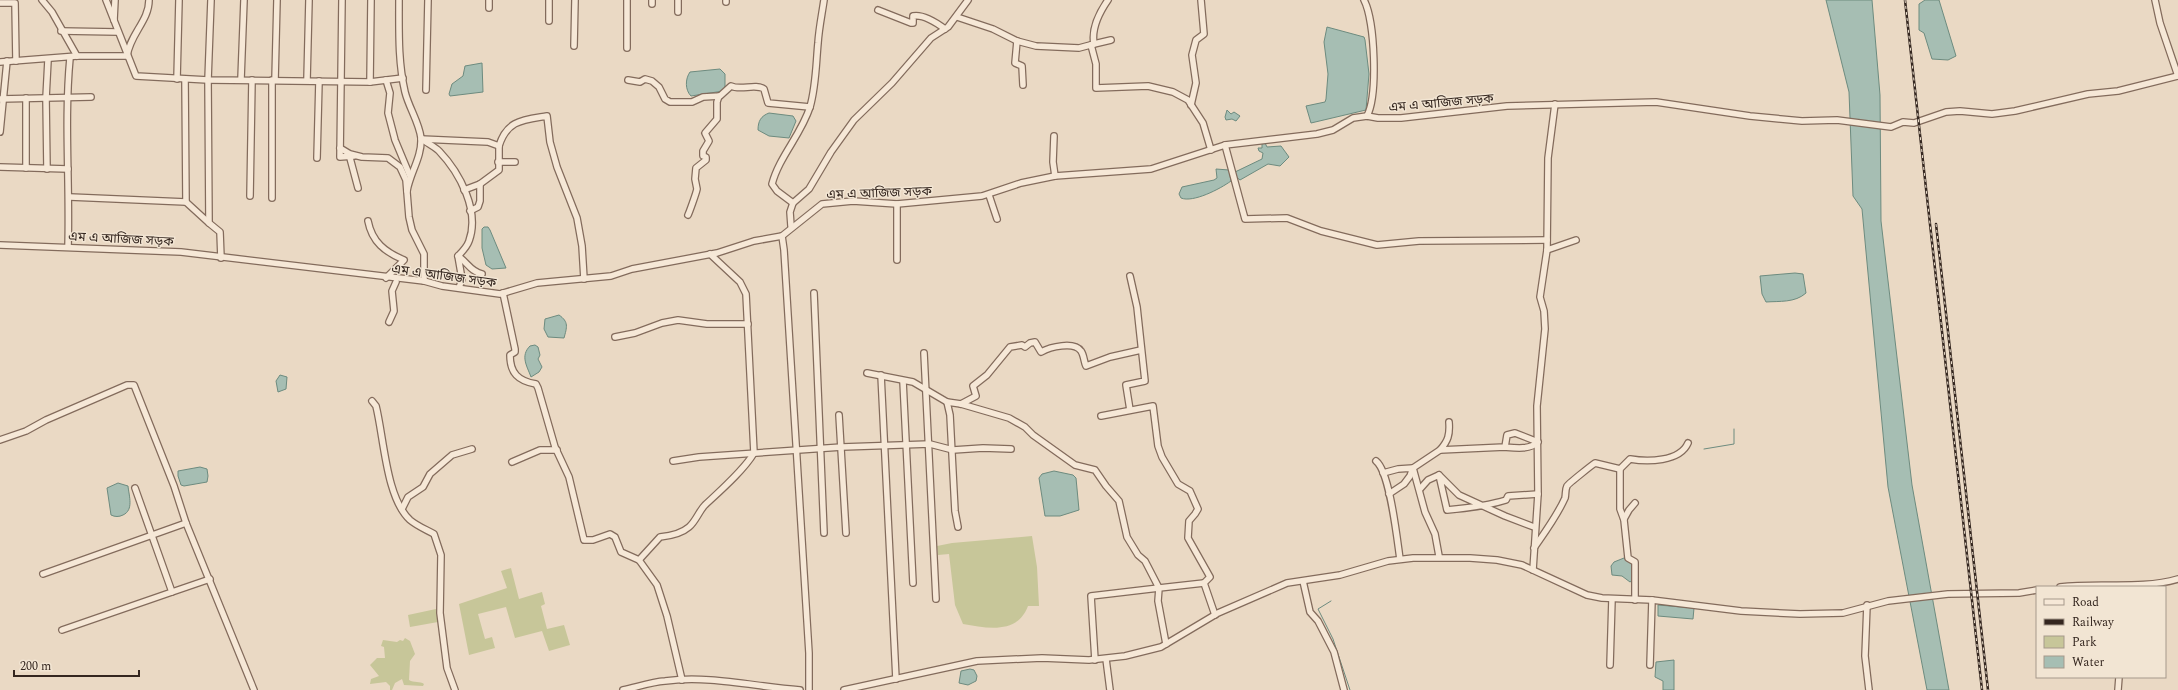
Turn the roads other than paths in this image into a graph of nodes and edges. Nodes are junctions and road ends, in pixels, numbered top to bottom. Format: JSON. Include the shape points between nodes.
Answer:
{"nodes":[{"id":1,"x":42,"y":0,"type":"edge"},
{"id":2,"x":106,"y":0,"type":"edge"},
{"id":3,"x":115,"y":0,"type":"edge"},
{"id":4,"x":149,"y":0,"type":"edge"},
{"id":5,"x":179,"y":0,"type":"edge"},
{"id":6,"x":211,"y":0,"type":"edge"},
{"id":7,"x":244,"y":0,"type":"edge"},
{"id":8,"x":277,"y":0,"type":"edge"},
{"id":9,"x":309,"y":0,"type":"edge"},
{"id":10,"x":342,"y":0,"type":"edge"},
{"id":11,"x":371,"y":0,"type":"edge"},
{"id":12,"x":399,"y":0,"type":"edge"},
{"id":13,"x":428,"y":0,"type":"edge"},
{"id":14,"x":489,"y":0,"type":"edge"},
{"id":15,"x":549,"y":0,"type":"edge"},
{"id":16,"x":575,"y":0,"type":"edge"},
{"id":17,"x":626,"y":0,"type":"edge"},
{"id":18,"x":678,"y":0,"type":"edge"},
{"id":19,"x":824,"y":0,"type":"edge"},
{"id":20,"x":968,"y":0,"type":"edge"},
{"id":21,"x":1108,"y":0,"type":"edge"},
{"id":22,"x":1200,"y":0,"type":"edge"},
{"id":23,"x":1364,"y":0,"type":"edge"},
{"id":24,"x":2155,"y":0,"type":"edge"},
{"id":25,"x":0,"y":3,"type":"edge"},
{"id":26,"x":489,"y":8,"type":"dead end"},
{"id":27,"x":878,"y":10,"type":"dead end"},
{"id":28,"x":678,"y":12,"type":"dead end"},
{"id":29,"x":957,"y":17,"type":"junction"},
{"id":30,"x":549,"y":21,"type":"dead end"},
{"id":31,"x":114,"y":22,"type":"junction"},
{"id":32,"x":945,"y":29,"type":"junction"},
{"id":33,"x":61,"y":31,"type":"junction"},
{"id":34,"x":118,"y":32,"type":"junction"},
{"id":35,"x":1112,"y":40,"type":"dead end"},
{"id":36,"x":1017,"y":41,"type":"junction"},
{"id":37,"x":1092,"y":45,"type":"junction"},
{"id":38,"x":574,"y":46,"type":"dead end"},
{"id":39,"x":627,"y":48,"type":"dead end"},
{"id":40,"x":77,"y":56,"type":"junction"},
{"id":41,"x":127,"y":56,"type":"junction"},
{"id":42,"x":70,"y":58,"type":"junction"},
{"id":43,"x":48,"y":60,"type":"junction"},
{"id":44,"x":6,"y":61,"type":"junction"},
{"id":45,"x":16,"y":61,"type":"junction"},
{"id":46,"x":0,"y":62,"type":"edge"},
{"id":47,"x":2178,"y":76,"type":"edge"},
{"id":48,"x":403,"y":78,"type":"junction"},
{"id":49,"x":177,"y":79,"type":"junction"},
{"id":50,"x":185,"y":79,"type":"junction"},
{"id":51,"x":208,"y":80,"type":"junction"},
{"id":52,"x":240,"y":80,"type":"junction"},
{"id":53,"x":252,"y":80,"type":"junction"},
{"id":54,"x":274,"y":80,"type":"junction"},
{"id":55,"x":308,"y":80,"type":"junction"},
{"id":56,"x":386,"y":80,"type":"junction"},
{"id":57,"x":628,"y":80,"type":"dead end"},
{"id":58,"x":319,"y":81,"type":"junction"},
{"id":59,"x":340,"y":82,"type":"junction"},
{"id":60,"x":370,"y":82,"type":"junction"},
{"id":61,"x":1023,"y":85,"type":"dead end"},
{"id":62,"x":426,"y":90,"type":"dead end"},
{"id":63,"x":719,"y":96,"type":"junction"},
{"id":64,"x":91,"y":97,"type":"dead end"},
{"id":65,"x":26,"y":98,"type":"junction"},
{"id":66,"x":46,"y":98,"type":"junction"},
{"id":67,"x":66,"y":98,"type":"junction"},
{"id":68,"x":2,"y":99,"type":"edge"},
{"id":69,"x":1555,"y":104,"type":"junction"},
{"id":70,"x":1191,"y":105,"type":"junction"},
{"id":71,"x":810,"y":107,"type":"junction"},
{"id":72,"x":1366,"y":116,"type":"junction"},
{"id":73,"x":0,"y":132,"type":"edge"},
{"id":74,"x":1054,"y":136,"type":"dead end"},
{"id":75,"x":421,"y":139,"type":"junction"},
{"id":76,"x":1225,"y":145,"type":"junction"},
{"id":77,"x":499,"y":146,"type":"junction"},
{"id":78,"x":1211,"y":150,"type":"junction"},
{"id":79,"x":352,"y":156,"type":"junction"},
{"id":80,"x":317,"y":158,"type":"dead end"},
{"id":81,"x":498,"y":162,"type":"junction"},
{"id":82,"x":515,"y":162,"type":"dead end"},
{"id":83,"x":0,"y":167,"type":"edge"},
{"id":84,"x":26,"y":168,"type":"junction"},
{"id":85,"x":47,"y":169,"type":"junction"},
{"id":86,"x":68,"y":169,"type":"junction"},
{"id":87,"x":410,"y":176,"type":"junction"},
{"id":88,"x":1055,"y":176,"type":"junction"},
{"id":89,"x":480,"y":184,"type":"junction"},
{"id":90,"x":358,"y":188,"type":"dead end"},
{"id":91,"x":464,"y":190,"type":"junction"},
{"id":92,"x":407,"y":191,"type":"junction"},
{"id":93,"x":990,"y":194,"type":"junction"},
{"id":94,"x":250,"y":196,"type":"dead end"},
{"id":95,"x":70,"y":197,"type":"junction"},
{"id":96,"x":272,"y":198,"type":"dead end"},
{"id":97,"x":186,"y":202,"type":"junction"},
{"id":98,"x":793,"y":203,"type":"junction"},
{"id":99,"x":897,"y":204,"type":"junction"},
{"id":100,"x":470,"y":211,"type":"junction"},
{"id":101,"x":688,"y":215,"type":"dead end"},
{"id":102,"x":996,"y":219,"type":"dead end"},
{"id":103,"x":368,"y":221,"type":"dead end"},
{"id":104,"x":209,"y":223,"type":"junction"},
{"id":105,"x":791,"y":226,"type":"junction"},
{"id":106,"x":782,"y":236,"type":"junction"},
{"id":107,"x":1547,"y":240,"type":"junction"},
{"id":108,"x":1576,"y":240,"type":"dead end"},
{"id":109,"x":0,"y":245,"type":"edge"},
{"id":110,"x":68,"y":247,"type":"junction"},
{"id":111,"x":1547,"y":250,"type":"junction"},
{"id":112,"x":710,"y":254,"type":"junction"},
{"id":113,"x":458,"y":256,"type":"junction"},
{"id":114,"x":221,"y":258,"type":"junction"},
{"id":115,"x":897,"y":260,"type":"dead end"},
{"id":116,"x":482,"y":274,"type":"dead end"},
{"id":117,"x":1130,"y":276,"type":"dead end"},
{"id":118,"x":386,"y":278,"type":"junction"},
{"id":119,"x":584,"y":279,"type":"junction"},
{"id":120,"x":424,"y":281,"type":"junction"},
{"id":121,"x":396,"y":282,"type":"dead end"},
{"id":122,"x":459,"y":288,"type":"junction"},
{"id":123,"x":503,"y":293,"type":"junction"},
{"id":124,"x":814,"y":293,"type":"dead end"},
{"id":125,"x":389,"y":322,"type":"dead end"},
{"id":126,"x":748,"y":324,"type":"junction"},
{"id":127,"x":615,"y":337,"type":"dead end"},
{"id":128,"x":1141,"y":350,"type":"junction"},
{"id":129,"x":924,"y":353,"type":"dead end"},
{"id":130,"x":867,"y":373,"type":"dead end"},
{"id":131,"x":881,"y":375,"type":"junction"},
{"id":132,"x":903,"y":381,"type":"junction"},
{"id":133,"x":926,"y":389,"type":"junction"},
{"id":134,"x":372,"y":401,"type":"dead end"},
{"id":135,"x":947,"y":402,"type":"junction"},
{"id":136,"x":961,"y":404,"type":"junction"},
{"id":137,"x":1130,"y":410,"type":"junction"},
{"id":138,"x":839,"y":415,"type":"dead end"},
{"id":139,"x":1101,"y":416,"type":"dead end"},
{"id":140,"x":1449,"y":422,"type":"dead end"},
{"id":141,"x":0,"y":440,"type":"edge"},
{"id":142,"x":1538,"y":442,"type":"junction"},
{"id":143,"x":1688,"y":443,"type":"dead end"},
{"id":144,"x":930,"y":444,"type":"junction"},
{"id":145,"x":907,"y":445,"type":"junction"},
{"id":146,"x":842,"y":447,"type":"junction"},
{"id":147,"x":885,"y":447,"type":"junction"},
{"id":148,"x":1505,"y":447,"type":"junction"},
{"id":149,"x":472,"y":449,"type":"dead end"},
{"id":150,"x":820,"y":449,"type":"junction"},
{"id":151,"x":1011,"y":449,"type":"dead end"},
{"id":152,"x":557,"y":450,"type":"junction"},
{"id":153,"x":953,"y":450,"type":"junction"},
{"id":154,"x":1440,"y":450,"type":"junction"},
{"id":155,"x":798,"y":451,"type":"junction"},
{"id":156,"x":754,"y":452,"type":"junction"},
{"id":157,"x":672,"y":461,"type":"dead end"},
{"id":158,"x":1376,"y":461,"type":"dead end"},
{"id":159,"x":512,"y":462,"type":"dead end"},
{"id":160,"x":1413,"y":468,"type":"junction"},
{"id":161,"x":1620,"y":469,"type":"junction"},
{"id":162,"x":1383,"y":473,"type":"junction"},
{"id":163,"x":1439,"y":475,"type":"junction"},
{"id":164,"x":135,"y":488,"type":"dead end"},
{"id":165,"x":1420,"y":489,"type":"junction"},
{"id":166,"x":1389,"y":494,"type":"junction"},
{"id":167,"x":1538,"y":494,"type":"junction"},
{"id":168,"x":1635,"y":503,"type":"dead end"},
{"id":169,"x":1481,"y":504,"type":"junction"},
{"id":170,"x":402,"y":509,"type":"junction"},
{"id":171,"x":1624,"y":520,"type":"junction"},
{"id":172,"x":186,"y":523,"type":"junction"},
{"id":173,"x":1534,"y":526,"type":"junction"},
{"id":174,"x":958,"y":527,"type":"dead end"},
{"id":175,"x":846,"y":532,"type":"dead end"},
{"id":176,"x":824,"y":533,"type":"dead end"},
{"id":177,"x":150,"y":535,"type":"junction"},
{"id":178,"x":1534,"y":549,"type":"junction"},
{"id":179,"x":1439,"y":556,"type":"junction"},
{"id":180,"x":1400,"y":559,"type":"junction"},
{"id":181,"x":639,"y":560,"type":"junction"},
{"id":182,"x":1533,"y":570,"type":"junction"},
{"id":183,"x":43,"y":574,"type":"dead end"},
{"id":184,"x":210,"y":579,"type":"junction"},
{"id":185,"x":2178,"y":579,"type":"edge"},
{"id":186,"x":1303,"y":581,"type":"junction"},
{"id":187,"x":913,"y":583,"type":"dead end"},
{"id":188,"x":1204,"y":583,"type":"junction"},
{"id":189,"x":2068,"y":586,"type":"edge"},
{"id":190,"x":2129,"y":586,"type":"edge"},
{"id":191,"x":1159,"y":588,"type":"junction"},
{"id":192,"x":2036,"y":590,"type":"edge"},
{"id":193,"x":172,"y":592,"type":"junction"},
{"id":194,"x":1612,"y":599,"type":"junction"},
{"id":195,"x":936,"y":600,"type":"dead end"},
{"id":196,"x":1635,"y":600,"type":"junction"},
{"id":197,"x":1652,"y":600,"type":"junction"},
{"id":198,"x":1867,"y":605,"type":"junction"},
{"id":199,"x":1214,"y":615,"type":"junction"},
{"id":200,"x":62,"y":630,"type":"dead end"},
{"id":201,"x":1166,"y":644,"type":"junction"},
{"id":202,"x":1106,"y":659,"type":"junction"},
{"id":203,"x":1095,"y":660,"type":"junction"},
{"id":204,"x":1610,"y":665,"type":"dead end"},
{"id":205,"x":1650,"y":665,"type":"dead end"},
{"id":206,"x":2119,"y":678,"type":"edge"},
{"id":207,"x":896,"y":679,"type":"junction"},
{"id":208,"x":682,"y":680,"type":"junction"},
{"id":209,"x":254,"y":690,"type":"edge"},
{"id":210,"x":455,"y":690,"type":"edge"},
{"id":211,"x":623,"y":690,"type":"edge"},
{"id":212,"x":800,"y":690,"type":"edge"},
{"id":213,"x":809,"y":690,"type":"edge"},
{"id":214,"x":844,"y":690,"type":"edge"},
{"id":215,"x":1110,"y":690,"type":"edge"},
{"id":216,"x":1344,"y":690,"type":"edge"},
{"id":217,"x":1869,"y":690,"type":"edge"},
{"id":218,"x":2118,"y":690,"type":"edge"}],
"edges":[{"from":1,"to":33,"type":"street","via":[[52,12]]},
{"from":2,"to":31,"type":"street"},
{"from":3,"to":31,"type":"street"},
{"from":4,"to":41,"type":"street","via":[[146,15],[128,44]]},
{"from":5,"to":49,"type":"street"},
{"from":6,"to":51,"type":"street"},
{"from":7,"to":52,"type":"street"},
{"from":8,"to":54,"type":"street"},
{"from":9,"to":55,"type":"street"},
{"from":10,"to":59,"type":"street"},
{"from":11,"to":60,"type":"street"},
{"from":12,"to":48,"type":"street","via":[[399,40]]},
{"from":13,"to":62,"type":"street"},
{"from":14,"to":26,"type":"street"},
{"from":15,"to":30,"type":"street"},
{"from":16,"to":38,"type":"street"},
{"from":17,"to":39,"type":"street"},
{"from":18,"to":28,"type":"street"},
{"from":19,"to":71,"type":"street","via":[[815,86]]},
{"from":20,"to":29,"type":"street"},
{"from":21,"to":37,"type":"street","via":[[1100,11]]},
{"from":22,"to":70,"type":"street","via":[[1204,34],[1196,40],[1192,55],[1196,82]]},
{"from":23,"to":72,"type":"street","via":[[1370,21],[1374,57],[1371,107]]},
{"from":24,"to":47,"type":"street","via":[[2160,24]]},
{"from":25,"to":45,"type":"street","via":[[15,3]]},
{"from":27,"to":32,"type":"street","via":[[910,23],[913,23],[913,16],[919,16]]},
{"from":29,"to":32,"type":"street"},
{"from":29,"to":36,"type":"street","via":[[993,29]]},
{"from":31,"to":34,"type":"street"},
{"from":32,"to":98,"type":"street","via":[[931,38],[892,83],[854,120],[809,189]]},
{"from":33,"to":34,"type":"street"},
{"from":33,"to":40,"type":"street"},
{"from":34,"to":41,"type":"street"},
{"from":35,"to":37,"type":"street"},
{"from":36,"to":37,"type":"street","via":[[1060,48]]},
{"from":36,"to":61,"type":"street","via":[[1015,63],[1022,66]]},
{"from":37,"to":70,"type":"street","via":[[1096,64],[1096,88],[1148,86],[1173,92],[1188,100]]},
{"from":40,"to":41,"type":"street"},
{"from":40,"to":42,"type":"street"},
{"from":41,"to":49,"type":"street","via":[[136,76]]},
{"from":42,"to":43,"type":"street"},
{"from":42,"to":67,"type":"street"},
{"from":43,"to":45,"type":"street"},
{"from":43,"to":66,"type":"street"},
{"from":44,"to":45,"type":"street"},
{"from":44,"to":46,"type":"street"},
{"from":44,"to":68,"type":"street"},
{"from":47,"to":69,"type":"street","name":"এম এ আজিজ সড়ক","via":[[2118,91],[2088,94],[2015,111],[1992,114],[1946,112],[1914,123],[1903,122],[1891,127],[1837,120],[1802,121],[1750,116],[1656,102]]},
{"from":48,"to":56,"type":"street"},
{"from":48,"to":75,"type":"street","via":[[410,110]]},
{"from":49,"to":50,"type":"street"},
{"from":50,"to":51,"type":"street"},
{"from":50,"to":97,"type":"street"},
{"from":51,"to":52,"type":"street"},
{"from":51,"to":104,"type":"street"},
{"from":52,"to":53,"type":"street"},
{"from":53,"to":54,"type":"street"},
{"from":53,"to":94,"type":"street"},
{"from":54,"to":55,"type":"street"},
{"from":54,"to":96,"type":"street"},
{"from":55,"to":58,"type":"street"},
{"from":56,"to":60,"type":"street"},
{"from":56,"to":87,"type":"street","via":[[390,93],[388,113],[395,140]]},
{"from":57,"to":63,"type":"street","via":[[652,81],[670,102],[692,102],[703,97]]},
{"from":58,"to":59,"type":"street"},
{"from":58,"to":80,"type":"street"},
{"from":59,"to":60,"type":"street"},
{"from":59,"to":79,"type":"street","via":[[340,157]]},
{"from":63,"to":71,"type":"street","via":[[731,86],[739,89],[761,87],[768,103]]},
{"from":63,"to":101,"type":"street","via":[[716,102],[717,118],[705,133],[709,140],[703,151],[706,160],[696,168],[697,189]]},
{"from":64,"to":67,"type":"street"},
{"from":65,"to":66,"type":"street"},
{"from":65,"to":68,"type":"street"},
{"from":65,"to":84,"type":"street"},
{"from":66,"to":67,"type":"street"},
{"from":66,"to":85,"type":"street"},
{"from":67,"to":86,"type":"street"},
{"from":68,"to":73,"type":"street"},
{"from":69,"to":72,"type":"street","name":"এম এ আজিজ সড়ক","via":[[1507,106],[1401,118]]},
{"from":69,"to":107,"type":"street","via":[[1548,158]]},
{"from":70,"to":78,"type":"street","via":[[1203,123]]},
{"from":71,"to":98,"type":"street","via":[[772,184]]},
{"from":72,"to":76,"type":"street","name":"এম এ আজিজ সড়ক","via":[[1352,118],[1333,130],[1317,134]]},
{"from":74,"to":88,"type":"street"},
{"from":75,"to":77,"type":"street","via":[[488,142]]},
{"from":75,"to":87,"type":"street","via":[[419,157]]},
{"from":75,"to":91,"type":"street","via":[[439,151],[462,182]]},
{"from":76,"to":78,"type":"street","name":"এম এ আজিজ সড়ক"},
{"from":76,"to":107,"type":"street","via":[[1244,219],[1286,218],[1320,231],[1377,245],[1419,241]]},
{"from":77,"to":81,"type":"street"},
{"from":77,"to":119,"type":"street","via":[[503,134],[513,123],[547,116],[550,142],[557,167],[578,218]]},
{"from":78,"to":88,"type":"street","name":"এম এ আজিজ সড়ক","via":[[1151,169]]},
{"from":79,"to":90,"type":"street"},
{"from":79,"to":92,"type":"street","via":[[388,158],[400,167],[406,180]]},
{"from":81,"to":82,"type":"street"},
{"from":81,"to":89,"type":"street","via":[[499,170]]},
{"from":83,"to":84,"type":"street"},
{"from":84,"to":85,"type":"street"},
{"from":85,"to":86,"type":"street"},
{"from":86,"to":95,"type":"street"},
{"from":87,"to":92,"type":"street"},
{"from":88,"to":93,"type":"street","name":"এম এ আজিজ সড়ক","via":[[1021,183]]},
{"from":89,"to":91,"type":"street"},
{"from":89,"to":100,"type":"street","via":[[478,207]]},
{"from":91,"to":100,"type":"street"},
{"from":92,"to":120,"type":"street","via":[[412,230],[424,254]]},
{"from":93,"to":99,"type":"street","name":"এম এ আজিজ সড়ক"},
{"from":93,"to":102,"type":"street"},
{"from":95,"to":97,"type":"street"},
{"from":95,"to":110,"type":"street"},
{"from":97,"to":104,"type":"street"},
{"from":98,"to":105,"type":"street","via":[[790,212]]},
{"from":99,"to":105,"type":"street","name":"এম এ আজিজ সড়ক","via":[[853,201],[822,204]]},
{"from":99,"to":115,"type":"street"},
{"from":100,"to":113,"type":"street","via":[[472,222],[469,242]]},
{"from":103,"to":118,"type":"street","via":[[369,230],[376,242],[383,249],[404,260]]},
{"from":104,"to":114,"type":"street","via":[[220,232]]},
{"from":105,"to":106,"type":"street","name":"এম এ আজিজ সড়ক"},
{"from":106,"to":112,"type":"street","name":"এম এ আজিজ সড়ক"},
{"from":106,"to":155,"type":"street"},
{"from":107,"to":111,"type":"street"},
{"from":108,"to":111,"type":"street"},
{"from":109,"to":110,"type":"street","name":"এম এ আজিজ সড়ক"},
{"from":110,"to":114,"type":"street","name":"এম এ আজিজ সড়ক","via":[[182,252]]},
{"from":111,"to":142,"type":"street","via":[[1540,297],[1545,329],[1537,406]]},
{"from":112,"to":119,"type":"street","name":"এম এ আজিজ সড়ক","via":[[632,269],[611,276]]},
{"from":112,"to":126,"type":"street","via":[[740,282],[746,294]]},
{"from":113,"to":116,"type":"street","via":[[468,267]]},
{"from":113,"to":122,"type":"street","via":[[462,279]]},
{"from":114,"to":118,"type":"street","name":"এম এ আজিজ সড়ক"},
{"from":117,"to":128,"type":"street","via":[[1137,307]]},
{"from":118,"to":120,"type":"street","name":"এম এ আজিজ সড়ক"},
{"from":119,"to":123,"type":"street","name":"এম এ আজিজ সড়ক","via":[[537,283]]},
{"from":120,"to":122,"type":"street","name":"এম এ আজিজ সড়ক"},
{"from":121,"to":125,"type":"street","via":[[392,291],[394,310]]},
{"from":122,"to":123,"type":"street","name":"এম এ আজিজ সড়ক"},
{"from":123,"to":152,"type":"street","via":[[515,349],[510,355],[510,364],[514,375],[536,384]]},
{"from":124,"to":150,"type":"street"},
{"from":126,"to":127,"type":"street","via":[[707,324],[678,320]]},
{"from":126,"to":156,"type":"street"},
{"from":128,"to":136,"type":"street","via":[[1086,366],[1081,350],[1077,348],[1054,346],[1041,352],[1035,342],[1025,347],[1010,347],[987,375],[975,383],[973,386],[976,396]]},
{"from":128,"to":137,"type":"street","via":[[1145,381],[1126,385]]},
{"from":129,"to":133,"type":"street"},
{"from":130,"to":131,"type":"street"},
{"from":131,"to":132,"type":"street"},
{"from":131,"to":147,"type":"street"},
{"from":132,"to":133,"type":"street","via":[[913,382]]},
{"from":132,"to":145,"type":"street"},
{"from":133,"to":135,"type":"street"},
{"from":133,"to":144,"type":"street"},
{"from":134,"to":170,"type":"street","via":[[376,406],[382,432],[390,479]]},
{"from":135,"to":136,"type":"street"},
{"from":135,"to":153,"type":"street"},
{"from":136,"to":191,"type":"street","via":[[1019,423],[1075,465],[1095,470],[1119,501],[1126,537],[1145,561]]},
{"from":137,"to":139,"type":"street"},
{"from":137,"to":188,"type":"street","via":[[1153,406],[1158,446],[1162,457],[1178,484],[1190,492],[1195,501],[1198,509],[1189,521],[1188,538],[1210,577]]},
{"from":138,"to":146,"type":"street"},
{"from":140,"to":154,"type":"street","via":[[1447,442]]},
{"from":141,"to":172,"type":"street","via":[[26,431],[127,385],[134,385]]},
{"from":142,"to":148,"type":"street","via":[[1534,446]]},
{"from":142,"to":148,"type":"street","via":[[1515,434],[1506,435]]},
{"from":142,"to":167,"type":"street"},
{"from":143,"to":161,"type":"street","via":[[1679,453],[1648,463],[1630,459]]},
{"from":144,"to":145,"type":"street"},
{"from":144,"to":153,"type":"street"},
{"from":144,"to":195,"type":"street"},
{"from":145,"to":147,"type":"street"},
{"from":145,"to":187,"type":"street"},
{"from":146,"to":147,"type":"street"},
{"from":146,"to":150,"type":"street"},
{"from":146,"to":175,"type":"street"},
{"from":147,"to":207,"type":"street"},
{"from":148,"to":154,"type":"street"},
{"from":149,"to":170,"type":"street","via":[[452,455],[430,474],[423,487],[408,497]]},
{"from":150,"to":155,"type":"street"},
{"from":150,"to":176,"type":"street"},
{"from":151,"to":153,"type":"street"},
{"from":152,"to":159,"type":"street","via":[[540,450]]},
{"from":152,"to":181,"type":"street","via":[[569,477],[584,540],[593,540],[610,534],[615,537],[621,552]]},
{"from":153,"to":174,"type":"street"},
{"from":154,"to":160,"type":"street"},
{"from":155,"to":156,"type":"street"},
{"from":155,"to":213,"type":"street"},
{"from":156,"to":157,"type":"street","via":[[699,456]]},
{"from":156,"to":181,"type":"street","via":[[720,493],[704,506],[688,528],[672,536],[660,537]]},
{"from":158,"to":162,"type":"street","via":[[1381,464]]},
{"from":160,"to":162,"type":"street"},
{"from":160,"to":165,"type":"street"},
{"from":160,"to":166,"type":"street","via":[[1404,484]]},
{"from":161,"to":171,"type":"street","via":[[1620,509]]},
{"from":161,"to":178,"type":"street","via":[[1595,463],[1582,475],[1571,480],[1567,486],[1566,496]]},
{"from":162,"to":166,"type":"street"},
{"from":163,"to":165,"type":"street","via":[[1428,480]]},
{"from":163,"to":169,"type":"street","via":[[1459,495]]},
{"from":163,"to":169,"type":"street","via":[[1447,510],[1474,508]]},
{"from":164,"to":177,"type":"street"},
{"from":165,"to":179,"type":"street","via":[[1425,512],[1435,534]]},
{"from":166,"to":180,"type":"street"},
{"from":167,"to":169,"type":"street","via":[[1508,496],[1506,500]]},
{"from":167,"to":173,"type":"street"},
{"from":168,"to":171,"type":"street"},
{"from":169,"to":173,"type":"street"},
{"from":170,"to":210,"type":"street","via":[[411,520],[434,534],[441,555],[440,613],[447,668]]},
{"from":171,"to":196,"type":"street","via":[[1628,558],[1635,562]]},
{"from":172,"to":177,"type":"street"},
{"from":172,"to":184,"type":"street"},
{"from":173,"to":178,"type":"street"},
{"from":177,"to":183,"type":"street"},
{"from":177,"to":193,"type":"street"},
{"from":178,"to":182,"type":"street"},
{"from":179,"to":180,"type":"street"},
{"from":179,"to":182,"type":"street","via":[[1497,560]]},
{"from":180,"to":186,"type":"street","via":[[1340,575]]},
{"from":181,"to":208,"type":"street","via":[[656,585],[667,616]]},
{"from":182,"to":194,"type":"street","via":[[1587,595]]},
{"from":184,"to":193,"type":"street"},
{"from":184,"to":209,"type":"street"},
{"from":185,"to":190,"type":"street","via":[[2166,583]]},
{"from":186,"to":199,"type":"street","via":[[1270,589]]},
{"from":186,"to":216,"type":"street","via":[[1310,612],[1318,621],[1334,652]]},
{"from":188,"to":191,"type":"street"},
{"from":188,"to":199,"type":"street"},
{"from":189,"to":190,"type":"street"},
{"from":191,"to":201,"type":"street","via":[[1158,601]]},
{"from":191,"to":203,"type":"street","via":[[1091,596]]},
{"from":192,"to":198,"type":"street","via":[[1948,594]]},
{"from":193,"to":200,"type":"street"},
{"from":194,"to":196,"type":"street"},
{"from":194,"to":204,"type":"street"},
{"from":196,"to":197,"type":"street"},
{"from":197,"to":198,"type":"street","via":[[1741,611],[1800,614],[1843,613]]},
{"from":197,"to":205,"type":"street"},
{"from":198,"to":217,"type":"street","via":[[1865,656]]},
{"from":199,"to":201,"type":"street"},
{"from":201,"to":202,"type":"street"},
{"from":202,"to":203,"type":"street"},
{"from":202,"to":215,"type":"street"},
{"from":203,"to":207,"type":"street","via":[[1034,658],[977,661]]},
{"from":206,"to":218,"type":"street"},
{"from":207,"to":214,"type":"street"},
{"from":208,"to":211,"type":"street"},
{"from":208,"to":212,"type":"street"}]}
